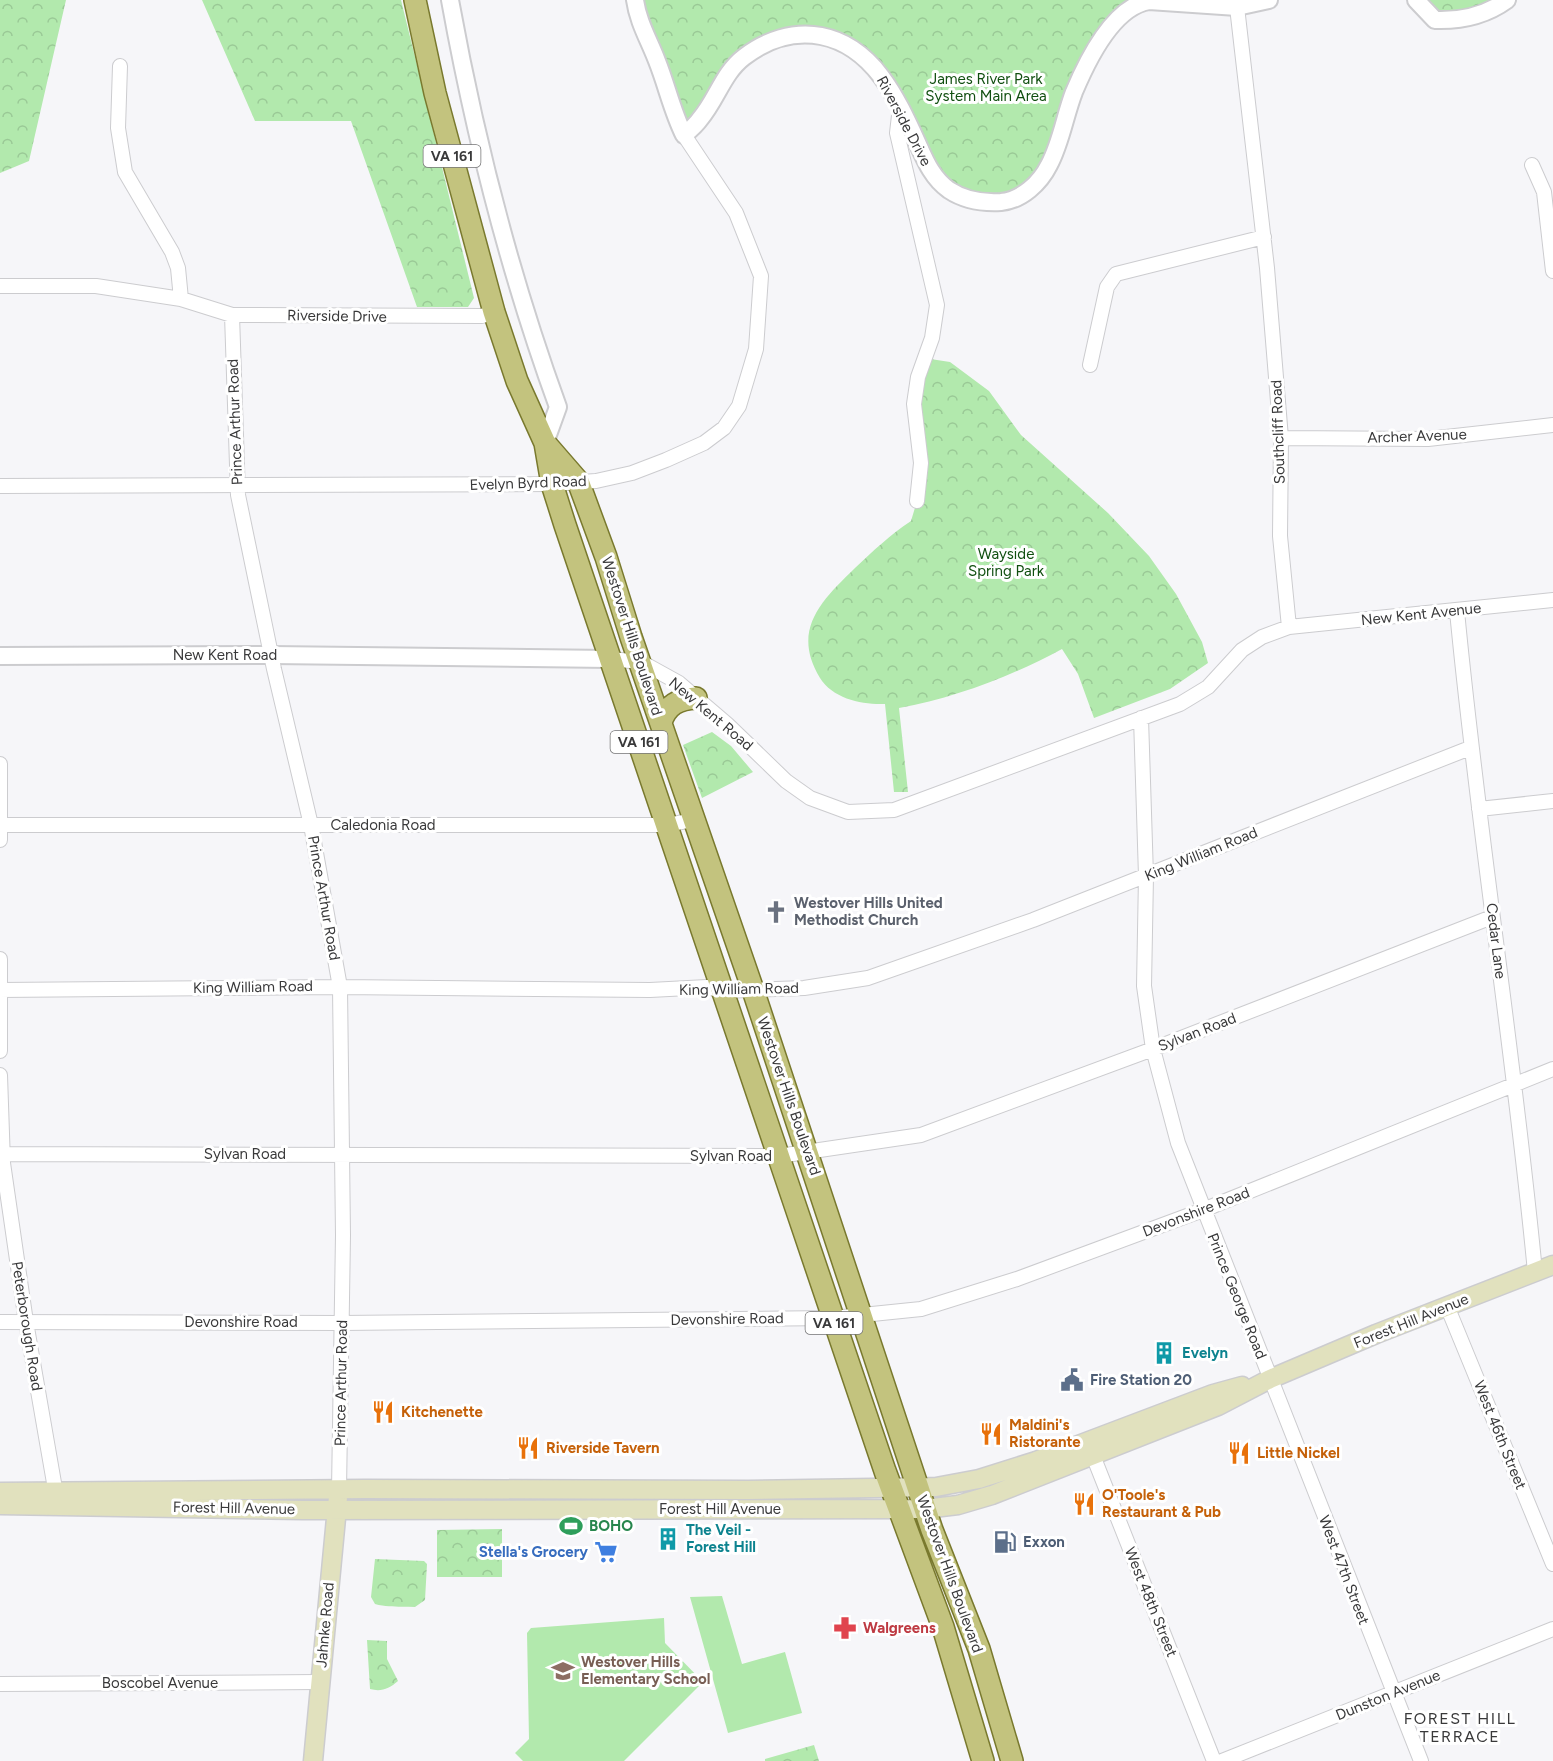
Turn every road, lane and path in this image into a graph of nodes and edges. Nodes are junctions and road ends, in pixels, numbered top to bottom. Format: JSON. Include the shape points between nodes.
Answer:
{"nodes":[{"id":1,"x":415,"y":0,"type":"edge"},
{"id":2,"x":450,"y":0,"type":"edge"},
{"id":3,"x":635,"y":0,"type":"edge"},
{"id":4,"x":1269,"y":0,"type":"edge"},
{"id":5,"x":1416,"y":0,"type":"edge"},
{"id":6,"x":1507,"y":0,"type":"edge"},
{"id":7,"x":1237,"y":7,"type":"junction"},
{"id":8,"x":120,"y":66,"type":"dead end"},
{"id":9,"x":900,"y":107,"type":"junction"},
{"id":10,"x":684,"y":135,"type":"junction"},
{"id":11,"x":1532,"y":165,"type":"dead end"},
{"id":12,"x":1264,"y":237,"type":"junction"},
{"id":13,"x":1553,"y":271,"type":"edge"},
{"id":14,"x":0,"y":286,"type":"edge"},
{"id":15,"x":181,"y":299,"type":"junction"},
{"id":16,"x":494,"y":312,"type":"junction"},
{"id":17,"x":232,"y":315,"type":"junction"},
{"id":18,"x":1090,"y":364,"type":"dead end"},
{"id":19,"x":1553,"y":425,"type":"edge"},
{"id":20,"x":1281,"y":438,"type":"junction"},
{"id":21,"x":545,"y":443,"type":"junction"},
{"id":22,"x":578,"y":481,"type":"junction"},
{"id":23,"x":552,"y":484,"type":"junction"},
{"id":24,"x":0,"y":486,"type":"edge"},
{"id":25,"x":237,"y":486,"type":"junction"},
{"id":26,"x":917,"y":501,"type":"dead end"},
{"id":27,"x":1553,"y":600,"type":"edge"},
{"id":28,"x":1457,"y":611,"type":"junction"},
{"id":29,"x":1289,"y":627,"type":"junction"},
{"id":30,"x":271,"y":655,"type":"junction"},
{"id":31,"x":0,"y":656,"type":"edge"},
{"id":32,"x":610,"y":659,"type":"junction"},
{"id":33,"x":641,"y":662,"type":"junction"},
{"id":34,"x":696,"y":698,"type":"junction"},
{"id":35,"x":1141,"y":718,"type":"junction"},
{"id":36,"x":661,"y":722,"type":"junction"},
{"id":37,"x":1470,"y":748,"type":"junction"},
{"id":38,"x":0,"y":764,"type":"edge"},
{"id":39,"x":1553,"y":801,"type":"edge"},
{"id":40,"x":1479,"y":809,"type":"junction"},
{"id":41,"x":693,"y":820,"type":"junction"},
{"id":42,"x":0,"y":825,"type":"edge"},
{"id":43,"x":311,"y":825,"type":"junction"},
{"id":44,"x":667,"y":825,"type":"junction"},
{"id":45,"x":0,"y":840,"type":"edge"},
{"id":46,"x":1146,"y":876,"type":"junction"},
{"id":47,"x":1492,"y":917,"type":"junction"},
{"id":48,"x":0,"y":959,"type":"edge"},
{"id":49,"x":340,"y":987,"type":"junction"},
{"id":50,"x":0,"y":990,"type":"edge"},
{"id":51,"x":753,"y":990,"type":"junction"},
{"id":52,"x":722,"y":991,"type":"junction"},
{"id":53,"x":1153,"y":1049,"type":"junction"},
{"id":54,"x":0,"y":1051,"type":"edge"},
{"id":55,"x":1553,"y":1069,"type":"edge"},
{"id":56,"x":0,"y":1075,"type":"edge"},
{"id":57,"x":1514,"y":1084,"type":"junction"},
{"id":58,"x":808,"y":1153,"type":"junction"},
{"id":59,"x":1,"y":1154,"type":"edge"},
{"id":60,"x":343,"y":1154,"type":"junction"},
{"id":61,"x":779,"y":1156,"type":"junction"},
{"id":62,"x":1203,"y":1210,"type":"junction"},
{"id":63,"x":1553,"y":1265,"type":"edge"},
{"id":64,"x":1535,"y":1272,"type":"junction"},
{"id":65,"x":1447,"y":1306,"type":"junction"},
{"id":66,"x":861,"y":1314,"type":"junction"},
{"id":67,"x":832,"y":1318,"type":"junction"},
{"id":68,"x":0,"y":1322,"type":"edge"},
{"id":69,"x":26,"y":1322,"type":"junction"},
{"id":70,"x":342,"y":1323,"type":"junction"},
{"id":71,"x":1270,"y":1379,"type":"junction"},
{"id":72,"x":1091,"y":1449,"type":"junction"},
{"id":73,"x":918,"y":1488,"type":"junction"},
{"id":74,"x":892,"y":1489,"type":"junction"},
{"id":75,"x":339,"y":1490,"type":"junction"},
{"id":76,"x":0,"y":1492,"type":"edge"},
{"id":77,"x":56,"y":1498,"type":"junction"},
{"id":78,"x":0,"y":1505,"type":"edge"},
{"id":79,"x":336,"y":1509,"type":"junction"},
{"id":80,"x":900,"y":1509,"type":"junction"},
{"id":81,"x":925,"y":1509,"type":"junction"},
{"id":82,"x":1553,"y":1564,"type":"edge"},
{"id":83,"x":1553,"y":1629,"type":"edge"},
{"id":84,"x":319,"y":1682,"type":"junction"},
{"id":85,"x":0,"y":1684,"type":"edge"},
{"id":86,"x":1393,"y":1694,"type":"junction"},
{"id":87,"x":313,"y":1761,"type":"edge"},
{"id":88,"x":983,"y":1761,"type":"edge"},
{"id":89,"x":1012,"y":1761,"type":"edge"},
{"id":90,"x":1214,"y":1761,"type":"edge"},
{"id":91,"x":1222,"y":1761,"type":"edge"},
{"id":92,"x":1421,"y":1761,"type":"edge"}],
"edges":[{"from":1,"to":16,"type":"main road","name":"Westover Hills Boulevard","number":"VA 161","via":[[435,93]]},
{"from":2,"to":21,"type":"street","name":"Westover Hills Boulevard","via":[[499,219],[534,342],[558,407]]},
{"from":3,"to":10,"type":"street"},
{"from":4,"to":7,"type":"street","name":"Riverside Drive"},
{"from":5,"to":6,"type":"street","via":[[1435,20],[1457,21],[1491,11]]},
{"from":7,"to":9,"type":"street","name":"Riverside Drive","via":[[1149,1],[1137,3],[1123,13],[1107,30],[1075,90],[1050,165],[1031,190],[1004,202],[977,202],[949,190],[930,172]]},
{"from":7,"to":12,"type":"street","name":"Southcliff Road"},
{"from":8,"to":15,"type":"street","via":[[118,128],[125,172],[172,252]]},
{"from":9,"to":10,"type":"street","name":"Riverside Drive","via":[[871,63],[847,44],[812,34],[792,35],[759,47],[735,64],[702,118]]},
{"from":9,"to":26,"type":"street","via":[[897,132],[938,305],[914,404],[921,463]]},
{"from":10,"to":22,"type":"street","name":"Evelyn Byrd Road","via":[[736,213],[761,276],[753,361],[739,406],[724,428],[704,443],[632,473]]},
{"from":11,"to":13,"type":"street","via":[[1544,192]]},
{"from":12,"to":18,"type":"street","via":[[1116,274],[1107,287]]},
{"from":12,"to":20,"type":"street","name":"Southcliff Road"},
{"from":14,"to":15,"type":"street","name":"Riverside Drive","via":[[96,286]]},
{"from":15,"to":17,"type":"street","name":"Riverside Drive"},
{"from":16,"to":17,"type":"street","name":"Riverside Drive","via":[[482,316]]},
{"from":16,"to":21,"type":"main road","name":"Westover Hills Boulevard","number":"VA 161","via":[[517,381]]},
{"from":17,"to":25,"type":"street","name":"Prince Arthur Road"},
{"from":19,"to":20,"type":"street","name":"Archer Avenue","via":[[1428,439]]},
{"from":20,"to":29,"type":"street","name":"Southcliff Road","via":[[1280,536]]},
{"from":21,"to":22,"type":"main road","name":"Westover Hills Boulevard","number":"VA 161"},
{"from":21,"to":23,"type":"main road","name":"Westover Hills Boulevard","number":"VA 161"},
{"from":22,"to":23,"type":"street","name":"Evelyn Byrd Road"},
{"from":22,"to":33,"type":"main road","name":"Westover Hills Boulevard","number":"VA 161"},
{"from":23,"to":25,"type":"street","name":"Evelyn Byrd Road"},
{"from":23,"to":32,"type":"main road","name":"Westover Hills Boulevard","number":"VA 161"},
{"from":24,"to":25,"type":"street","name":"Evelyn Byrd Road"},
{"from":25,"to":30,"type":"street","name":"Prince Arthur Road"},
{"from":27,"to":28,"type":"street","name":"New Kent Avenue"},
{"from":28,"to":29,"type":"street","name":"New Kent Avenue"},
{"from":28,"to":37,"type":"street","name":"Cedar Lane"},
{"from":29,"to":35,"type":"street","name":"New Kent Road","via":[[1242,650],[1208,687],[1180,704]]},
{"from":30,"to":31,"type":"street","name":"New Kent Road"},
{"from":30,"to":32,"type":"street","name":"New Kent Road"},
{"from":30,"to":43,"type":"street","name":"Prince Arthur Road"},
{"from":32,"to":33,"type":"street","name":"New Kent Road"},
{"from":32,"to":44,"type":"main road","name":"Westover Hills Boulevard","number":"VA 161"},
{"from":33,"to":34,"type":"street","name":"New Kent Road","via":[[679,683]]},
{"from":33,"to":36,"type":"main road","name":"Westover Hills Boulevard","number":"VA 161"},
{"from":34,"to":35,"type":"street","name":"New Kent Road","via":[[786,781],[810,798],[848,812],[894,810]]},
{"from":34,"to":36,"type":"main road","via":[[675,702],[665,711]]},
{"from":35,"to":46,"type":"street","name":"Prince George Road"},
{"from":36,"to":41,"type":"main road","name":"Westover Hills Boulevard","number":"VA 161"},
{"from":37,"to":40,"type":"street","name":"Cedar Lane"},
{"from":37,"to":46,"type":"street","name":"King William Road"},
{"from":38,"to":42,"type":"street"},
{"from":39,"to":40,"type":"street"},
{"from":40,"to":47,"type":"street","name":"Cedar Lane"},
{"from":41,"to":44,"type":"street","name":"Caledonia Road"},
{"from":41,"to":51,"type":"main road","name":"Westover Hills Boulevard","number":"VA 161"},
{"from":42,"to":43,"type":"street","name":"Caledonia Road"},
{"from":42,"to":45,"type":"street"},
{"from":43,"to":44,"type":"street","name":"Caledonia Road"},
{"from":43,"to":49,"type":"street","name":"Prince Arthur Road"},
{"from":44,"to":52,"type":"main road","name":"Westover Hills Boulevard","number":"VA 161"},
{"from":46,"to":51,"type":"street","name":"King William Road","via":[[868,978],[804,988]]},
{"from":46,"to":53,"type":"street","name":"Prince George Road","via":[[1144,986]]},
{"from":47,"to":53,"type":"street","name":"Sylvan Road"},
{"from":47,"to":57,"type":"street","name":"Cedar Lane"},
{"from":48,"to":50,"type":"street"},
{"from":49,"to":50,"type":"street","name":"King William Road"},
{"from":49,"to":52,"type":"street","name":"King William Road","via":[[707,987]]},
{"from":49,"to":60,"type":"street","name":"Prince Arthur Road"},
{"from":50,"to":54,"type":"street"},
{"from":51,"to":52,"type":"street","name":"King William Road"},
{"from":51,"to":58,"type":"main road","name":"Westover Hills Boulevard","number":"VA 161"},
{"from":52,"to":61,"type":"main road","name":"Westover Hills Boulevard","number":"VA 161"},
{"from":53,"to":58,"type":"street","name":"Sylvan Road","via":[[921,1135]]},
{"from":53,"to":62,"type":"street","name":"Prince George Road","via":[[1178,1143]]},
{"from":55,"to":57,"type":"street","name":"Devonshire Road"},
{"from":56,"to":59,"type":"street","name":"Peterborough Road"},
{"from":57,"to":62,"type":"street","name":"Devonshire Road"},
{"from":57,"to":64,"type":"street","name":"Cedar Lane"},
{"from":58,"to":61,"type":"street","name":"Sylvan Road"},
{"from":58,"to":66,"type":"main road","name":"Westover Hills Boulevard","number":"VA 161"},
{"from":59,"to":60,"type":"street","name":"Sylvan Road"},
{"from":59,"to":69,"type":"street","name":"Peterborough Road"},
{"from":60,"to":61,"type":"street","name":"Sylvan Road"},
{"from":60,"to":70,"type":"street","name":"Prince Arthur Road"},
{"from":61,"to":67,"type":"main road","name":"Westover Hills Boulevard","number":"VA 161"},
{"from":62,"to":66,"type":"street","name":"Devonshire Road","via":[[956,1298],[921,1308]]},
{"from":62,"to":71,"type":"street","name":"Prince George Road"},
{"from":63,"to":64,"type":"main road","name":"Forest Hill Avenue"},
{"from":64,"to":65,"type":"main road","name":"Forest Hill Avenue"},
{"from":65,"to":71,"type":"main road","name":"Forest Hill Avenue"},
{"from":65,"to":82,"type":"street","name":"West 46th Street"},
{"from":66,"to":67,"type":"street","name":"Devonshire Road"},
{"from":66,"to":73,"type":"main road","name":"Westover Hills Boulevard","number":"VA 161"},
{"from":67,"to":70,"type":"street","name":"Devonshire Road"},
{"from":67,"to":74,"type":"main road","name":"Westover Hills Boulevard","number":"VA 161"},
{"from":68,"to":69,"type":"street","name":"Devonshire Road"},
{"from":69,"to":70,"type":"street","name":"Devonshire Road"},
{"from":69,"to":77,"type":"street","name":"Peterborough Road"},
{"from":70,"to":75,"type":"street","name":"Prince Arthur Road"},
{"from":71,"to":72,"type":"main road","name":"Forest Hill Avenue","via":[[1218,1406]]},
{"from":71,"to":86,"type":"street","name":"West 47th Street"},
{"from":72,"to":73,"type":"main road","name":"Forest Hill Avenue","via":[[979,1479]]},
{"from":72,"to":81,"type":"main road","name":"Forest Hill Avenue","via":[[974,1502]]},
{"from":72,"to":90,"type":"street","name":"West 48th Street"},
{"from":73,"to":74,"type":"main road","name":"Forest Hill Avenue"},
{"from":73,"to":81,"type":"main road","name":"Westover Hills Boulevard","number":"VA 161"},
{"from":74,"to":75,"type":"main road","name":"Forest Hill Avenue"},
{"from":74,"to":80,"type":"main road","name":"Westover Hills Boulevard","number":"VA 161"},
{"from":75,"to":77,"type":"main road","name":"Forest Hill Avenue"},
{"from":75,"to":79,"type":"main road","name":"Jahnke Road"},
{"from":76,"to":77,"type":"main road","name":"Forest Hill Avenue"},
{"from":77,"to":78,"type":"main road","name":"Forest Hill Avenue"},
{"from":77,"to":79,"type":"main road","name":"Forest Hill Avenue"},
{"from":79,"to":80,"type":"main road","name":"Forest Hill Avenue"},
{"from":79,"to":84,"type":"main road","name":"Jahnke Road"},
{"from":80,"to":81,"type":"main road","name":"Forest Hill Avenue"},
{"from":80,"to":88,"type":"main road","name":"Westover Hills Boulevard","number":"VA 161","via":[[948,1639]]},
{"from":81,"to":89,"type":"main road","name":"Westover Hills Boulevard","number":"VA 161","via":[[979,1649]]},
{"from":83,"to":86,"type":"street","name":"Dunston Avenue"},
{"from":84,"to":85,"type":"street","name":"Boscobel Avenue"},
{"from":84,"to":87,"type":"main road","name":"Jahnke Road"},
{"from":86,"to":91,"type":"street","name":"Dunston Avenue"},
{"from":86,"to":92,"type":"street","name":"West 47th Street"}]}
